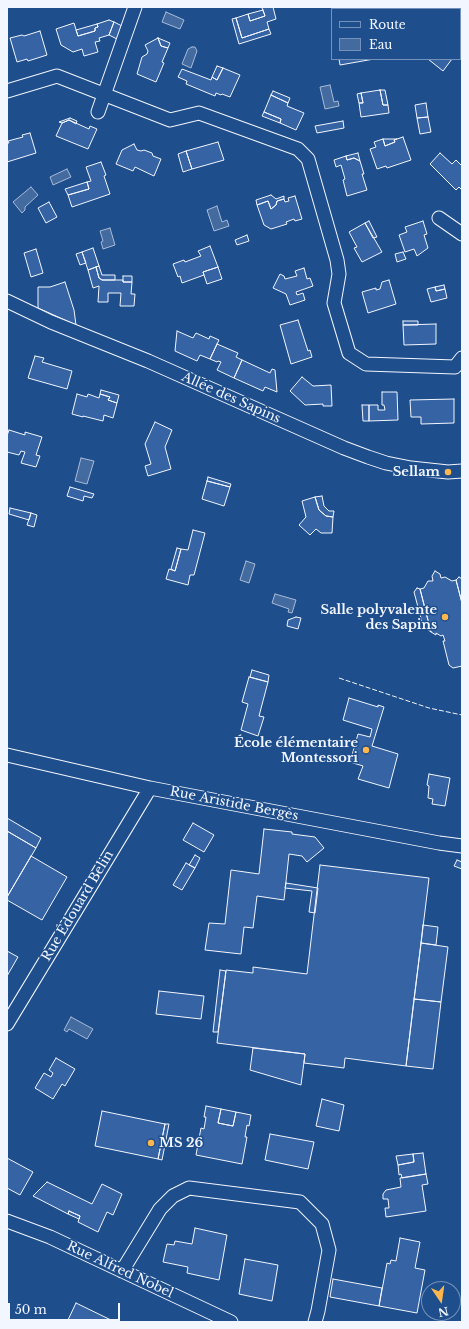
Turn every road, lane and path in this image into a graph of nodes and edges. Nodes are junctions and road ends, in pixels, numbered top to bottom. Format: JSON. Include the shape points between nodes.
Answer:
{"nodes":[{"id":1,"x":135,"y":7,"type":"edge"},
{"id":2,"x":7,"y":91,"type":"edge"},
{"id":3,"x":105,"y":95,"type":"junction"},
{"id":4,"x":98,"y":112,"type":"dead end"},
{"id":5,"x":438,"y":218,"type":"dead end"},
{"id":6,"x":462,"y":234,"type":"edge"},
{"id":7,"x":7,"y":301,"type":"edge"},
{"id":8,"x":462,"y":358,"type":"edge"},
{"id":9,"x":462,"y":471,"type":"edge"},
{"id":10,"x":7,"y":755,"type":"edge"},
{"id":11,"x":150,"y":788,"type":"junction"},
{"id":12,"x":462,"y":846,"type":"edge"},
{"id":13,"x":7,"y":1024,"type":"edge"},
{"id":14,"x":7,"y":1221,"type":"edge"},
{"id":15,"x":122,"y":1271,"type":"junction"},
{"id":16,"x":231,"y":1322,"type":"edge"},
{"id":17,"x":315,"y":1322,"type":"edge"}],
"edges":[{"from":1,"to":3,"type":"street"},
{"from":2,"to":3,"type":"street","via":[[56,76]]},
{"from":3,"to":4,"type":"street"},
{"from":3,"to":8,"type":"street","via":[[170,120],[199,113],[298,149],[308,160],[337,260],[339,274],[334,303],[349,353],[366,364],[455,367]]},
{"from":5,"to":6,"type":"street"},
{"from":7,"to":9,"type":"street","name":"Allée des Sapins","via":[[368,457],[411,468]]},
{"from":10,"to":11,"type":"street","name":"Rue Aristide Bergès"},
{"from":11,"to":12,"type":"street","name":"Rue Aristide Bergès"},
{"from":11,"to":13,"type":"street","name":"Rue Édouard Belin"},
{"from":14,"to":15,"type":"street","name":"Rue Alfred Nobel","via":[[50,1237]]},
{"from":15,"to":16,"type":"street","name":"Rue Alfred Nobel"},
{"from":15,"to":17,"type":"street","via":[[160,1209],[173,1196],[189,1188],[300,1202],[322,1224],[329,1250]]}]}
